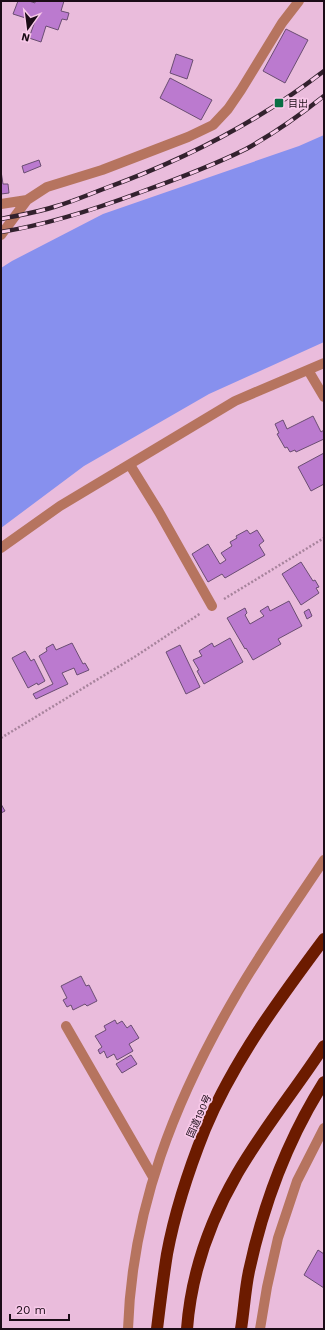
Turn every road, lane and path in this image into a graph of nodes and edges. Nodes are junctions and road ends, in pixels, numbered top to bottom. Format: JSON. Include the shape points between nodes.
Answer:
{"nodes":[{"id":1,"x":299,"y":1,"type":"edge"},
{"id":2,"x":27,"y":200,"type":"junction"},
{"id":3,"x":1,"y":204,"type":"edge"},
{"id":4,"x":1,"y":235,"type":"edge"},
{"id":5,"x":324,"y":363,"type":"edge"},
{"id":6,"x":308,"y":370,"type":"junction"},
{"id":7,"x":324,"y":397,"type":"edge"},
{"id":8,"x":130,"y":465,"type":"junction"},
{"id":9,"x":324,"y":538,"type":"edge"},
{"id":10,"x":1,"y":548,"type":"edge"},
{"id":11,"x":212,"y":606,"type":"junction"},
{"id":12,"x":1,"y":738,"type":"edge"},
{"id":13,"x":324,"y":860,"type":"edge"},
{"id":14,"x":324,"y":939,"type":"edge"},
{"id":15,"x":66,"y":1026,"type":"dead end"},
{"id":16,"x":324,"y":1046,"type":"edge"},
{"id":17,"x":324,"y":1082,"type":"edge"},
{"id":18,"x":324,"y":1128,"type":"edge"},
{"id":19,"x":153,"y":1177,"type":"junction"},
{"id":20,"x":128,"y":1329,"type":"edge"},
{"id":21,"x":157,"y":1329,"type":"edge"},
{"id":22,"x":187,"y":1329,"type":"edge"},
{"id":23,"x":241,"y":1329,"type":"edge"},
{"id":24,"x":260,"y":1329,"type":"edge"}],
"edges":[{"from":1,"to":2,"type":"street","via":[[282,23],[228,109],[213,125],[102,170],[47,187]]},
{"from":2,"to":3,"type":"street"},
{"from":2,"to":4,"type":"street"},
{"from":5,"to":6,"type":"street"},
{"from":6,"to":7,"type":"street"},
{"from":6,"to":8,"type":"street","via":[[235,401]]},
{"from":8,"to":10,"type":"street","via":[[60,506]]},
{"from":8,"to":11,"type":"street"},
{"from":9,"to":11,"type":"path"},
{"from":11,"to":12,"type":"path","via":[[136,656]]},
{"from":13,"to":19,"type":"street","via":[[236,996],[202,1056],[174,1117]]},
{"from":14,"to":21,"type":"highway","name":"国道190号","via":[[286,989],[250,1044],[205,1128],[188,1173],[172,1231]]},
{"from":15,"to":19,"type":"street"},
{"from":16,"to":22,"type":"highway","via":[[237,1174],[220,1207],[195,1278]]},
{"from":17,"to":23,"type":"highway","via":[[293,1140],[266,1210],[249,1272]]},
{"from":18,"to":24,"type":"street","via":[[297,1181],[278,1238]]},
{"from":19,"to":20,"type":"street","via":[[131,1281]]}]}
